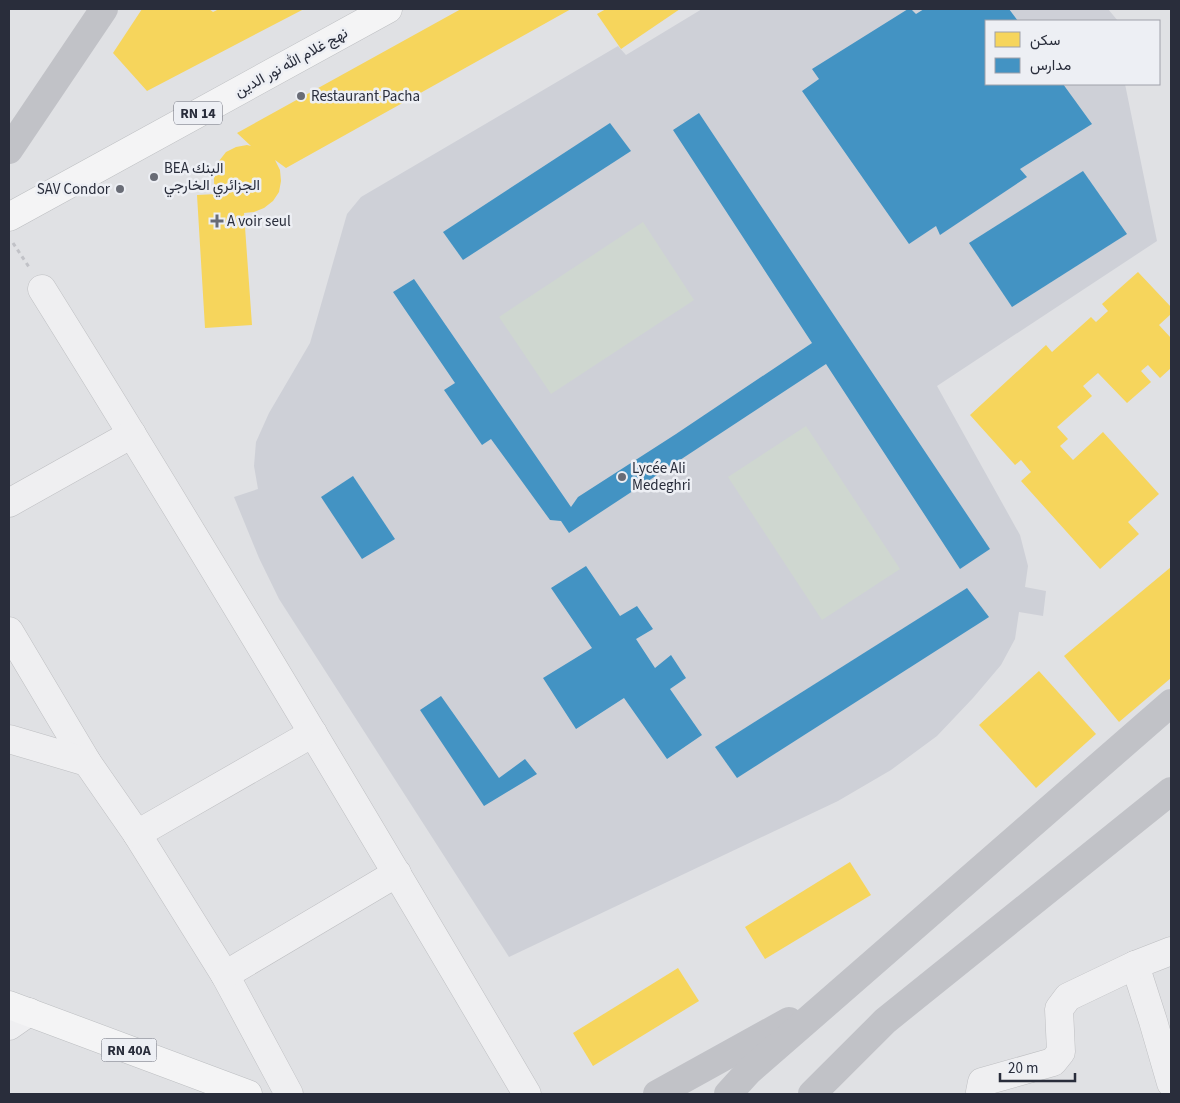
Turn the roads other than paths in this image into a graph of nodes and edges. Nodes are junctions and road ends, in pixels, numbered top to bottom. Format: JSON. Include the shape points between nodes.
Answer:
{"nodes":[{"id":1,"x":104,"y":9,"type":"edge"},
{"id":2,"x":388,"y":9,"type":"edge"},
{"id":3,"x":9,"y":150,"type":"edge"},
{"id":4,"x":9,"y":217,"type":"edge"},
{"id":5,"x":42,"y":289,"type":"road end"},
{"id":6,"x":132,"y":434,"type":"junction"},
{"id":7,"x":9,"y":503,"type":"edge"},
{"id":8,"x":9,"y":631,"type":"edge"},
{"id":9,"x":1171,"y":703,"type":"edge"},
{"id":10,"x":313,"y":733,"type":"junction"},
{"id":11,"x":9,"y":739,"type":"edge"},
{"id":12,"x":87,"y":762,"type":"junction"},
{"id":13,"x":1171,"y":791,"type":"edge"},
{"id":14,"x":137,"y":834,"type":"junction"},
{"id":15,"x":397,"y":873,"type":"junction"},
{"id":16,"x":1171,"y":951,"type":"edge"},
{"id":17,"x":1135,"y":965,"type":"junction"},
{"id":18,"x":225,"y":975,"type":"junction"},
{"id":19,"x":840,"y":992,"type":"junction"},
{"id":20,"x":15,"y":1014,"type":"edge"},
{"id":21,"x":1171,"y":1084,"type":"edge"},
{"id":22,"x":248,"y":1094,"type":"edge"},
{"id":23,"x":289,"y":1094,"type":"edge"},
{"id":24,"x":527,"y":1094,"type":"edge"},
{"id":25,"x":657,"y":1094,"type":"edge"},
{"id":26,"x":728,"y":1094,"type":"edge"},
{"id":27,"x":812,"y":1094,"type":"edge"},
{"id":28,"x":981,"y":1094,"type":"edge"}],
"edges":[{"from":1,"to":3,"type":"street"},
{"from":2,"to":4,"type":"main road","name":"نهج غلام الله نور الدين","number":"RN 14"},
{"from":5,"to":6,"type":"street"},
{"from":6,"to":7,"type":"street"},
{"from":6,"to":10,"type":"street"},
{"from":8,"to":12,"type":"street"},
{"from":9,"to":19,"type":"street"},
{"from":10,"to":14,"type":"street"},
{"from":10,"to":15,"type":"street"},
{"from":11,"to":12,"type":"street"},
{"from":12,"to":14,"type":"street"},
{"from":13,"to":27,"type":"street","via":[[885,1021]]},
{"from":14,"to":18,"type":"street"},
{"from":15,"to":18,"type":"street"},
{"from":15,"to":24,"type":"street"},
{"from":16,"to":17,"type":"street"},
{"from":17,"to":21,"type":"street"},
{"from":17,"to":28,"type":"street","via":[[1068,997],[1059,1009],[1061,1052],[1053,1062],[982,1082]]},
{"from":18,"to":23,"type":"street"},
{"from":19,"to":25,"type":"street"},
{"from":19,"to":26,"type":"street","via":[[748,1072]]},
{"from":20,"to":22,"type":"main road","number":"RN 40A"}]}
